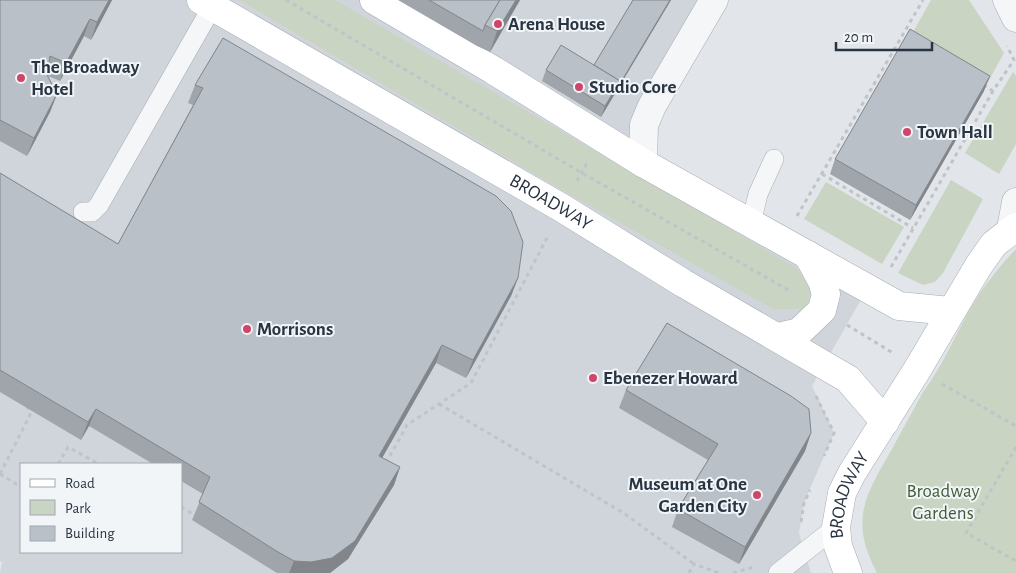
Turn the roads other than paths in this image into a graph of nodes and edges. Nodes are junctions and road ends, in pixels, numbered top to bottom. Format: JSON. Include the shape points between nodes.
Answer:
{"nodes":[{"id":1,"x":374,"y":0,"type":"edge"},
{"id":2,"x":714,"y":0,"type":"edge"},
{"id":3,"x":1007,"y":0,"type":"edge"},
{"id":4,"x":206,"y":3,"type":"edge"},
{"id":5,"x":1016,"y":18,"type":"edge"},
{"id":6,"x":774,"y":159,"type":"dead end"},
{"id":7,"x":643,"y":163,"type":"junction"},
{"id":8,"x":1016,"y":202,"type":"edge"},
{"id":9,"x":83,"y":212,"type":"dead end"},
{"id":10,"x":752,"y":224,"type":"junction"},
{"id":11,"x":1014,"y":228,"type":"edge"},
{"id":12,"x":808,"y":255,"type":"junction"},
{"id":13,"x":950,"y":311,"type":"junction"},
{"id":14,"x":778,"y":337,"type":"junction"},
{"id":15,"x":885,"y":422,"type":"junction"},
{"id":16,"x":836,"y":527,"type":"junction"},
{"id":17,"x":778,"y":573,"type":"edge"},
{"id":18,"x":848,"y":573,"type":"edge"}],
"edges":[{"from":1,"to":7,"type":"street"},
{"from":2,"to":7,"type":"street","via":[[652,106],[644,125]]},
{"from":3,"to":5,"type":"street"},
{"from":4,"to":9,"type":"lane","via":[[99,205],[92,212]]},
{"from":4,"to":14,"type":"street","name":"BROADWAY"},
{"from":6,"to":10,"type":"lane","via":[[758,194]]},
{"from":7,"to":10,"type":"street"},
{"from":8,"to":11,"type":"street"},
{"from":10,"to":12,"type":"street"},
{"from":11,"to":13,"type":"street","name":"BROADWAY","via":[[994,244]]},
{"from":12,"to":13,"type":"street","via":[[899,306]]},
{"from":12,"to":14,"type":"street","via":[[826,294],[822,310],[799,332]]},
{"from":13,"to":15,"type":"street","name":"BROADWAY"},
{"from":14,"to":15,"type":"street","name":"BROADWAY","via":[[848,379]]},
{"from":15,"to":16,"type":"street","name":"BROADWAY","via":[[842,493]]},
{"from":16,"to":17,"type":"lane"},
{"from":16,"to":18,"type":"street","name":"BROADWAY","via":[[838,546]]}]}
